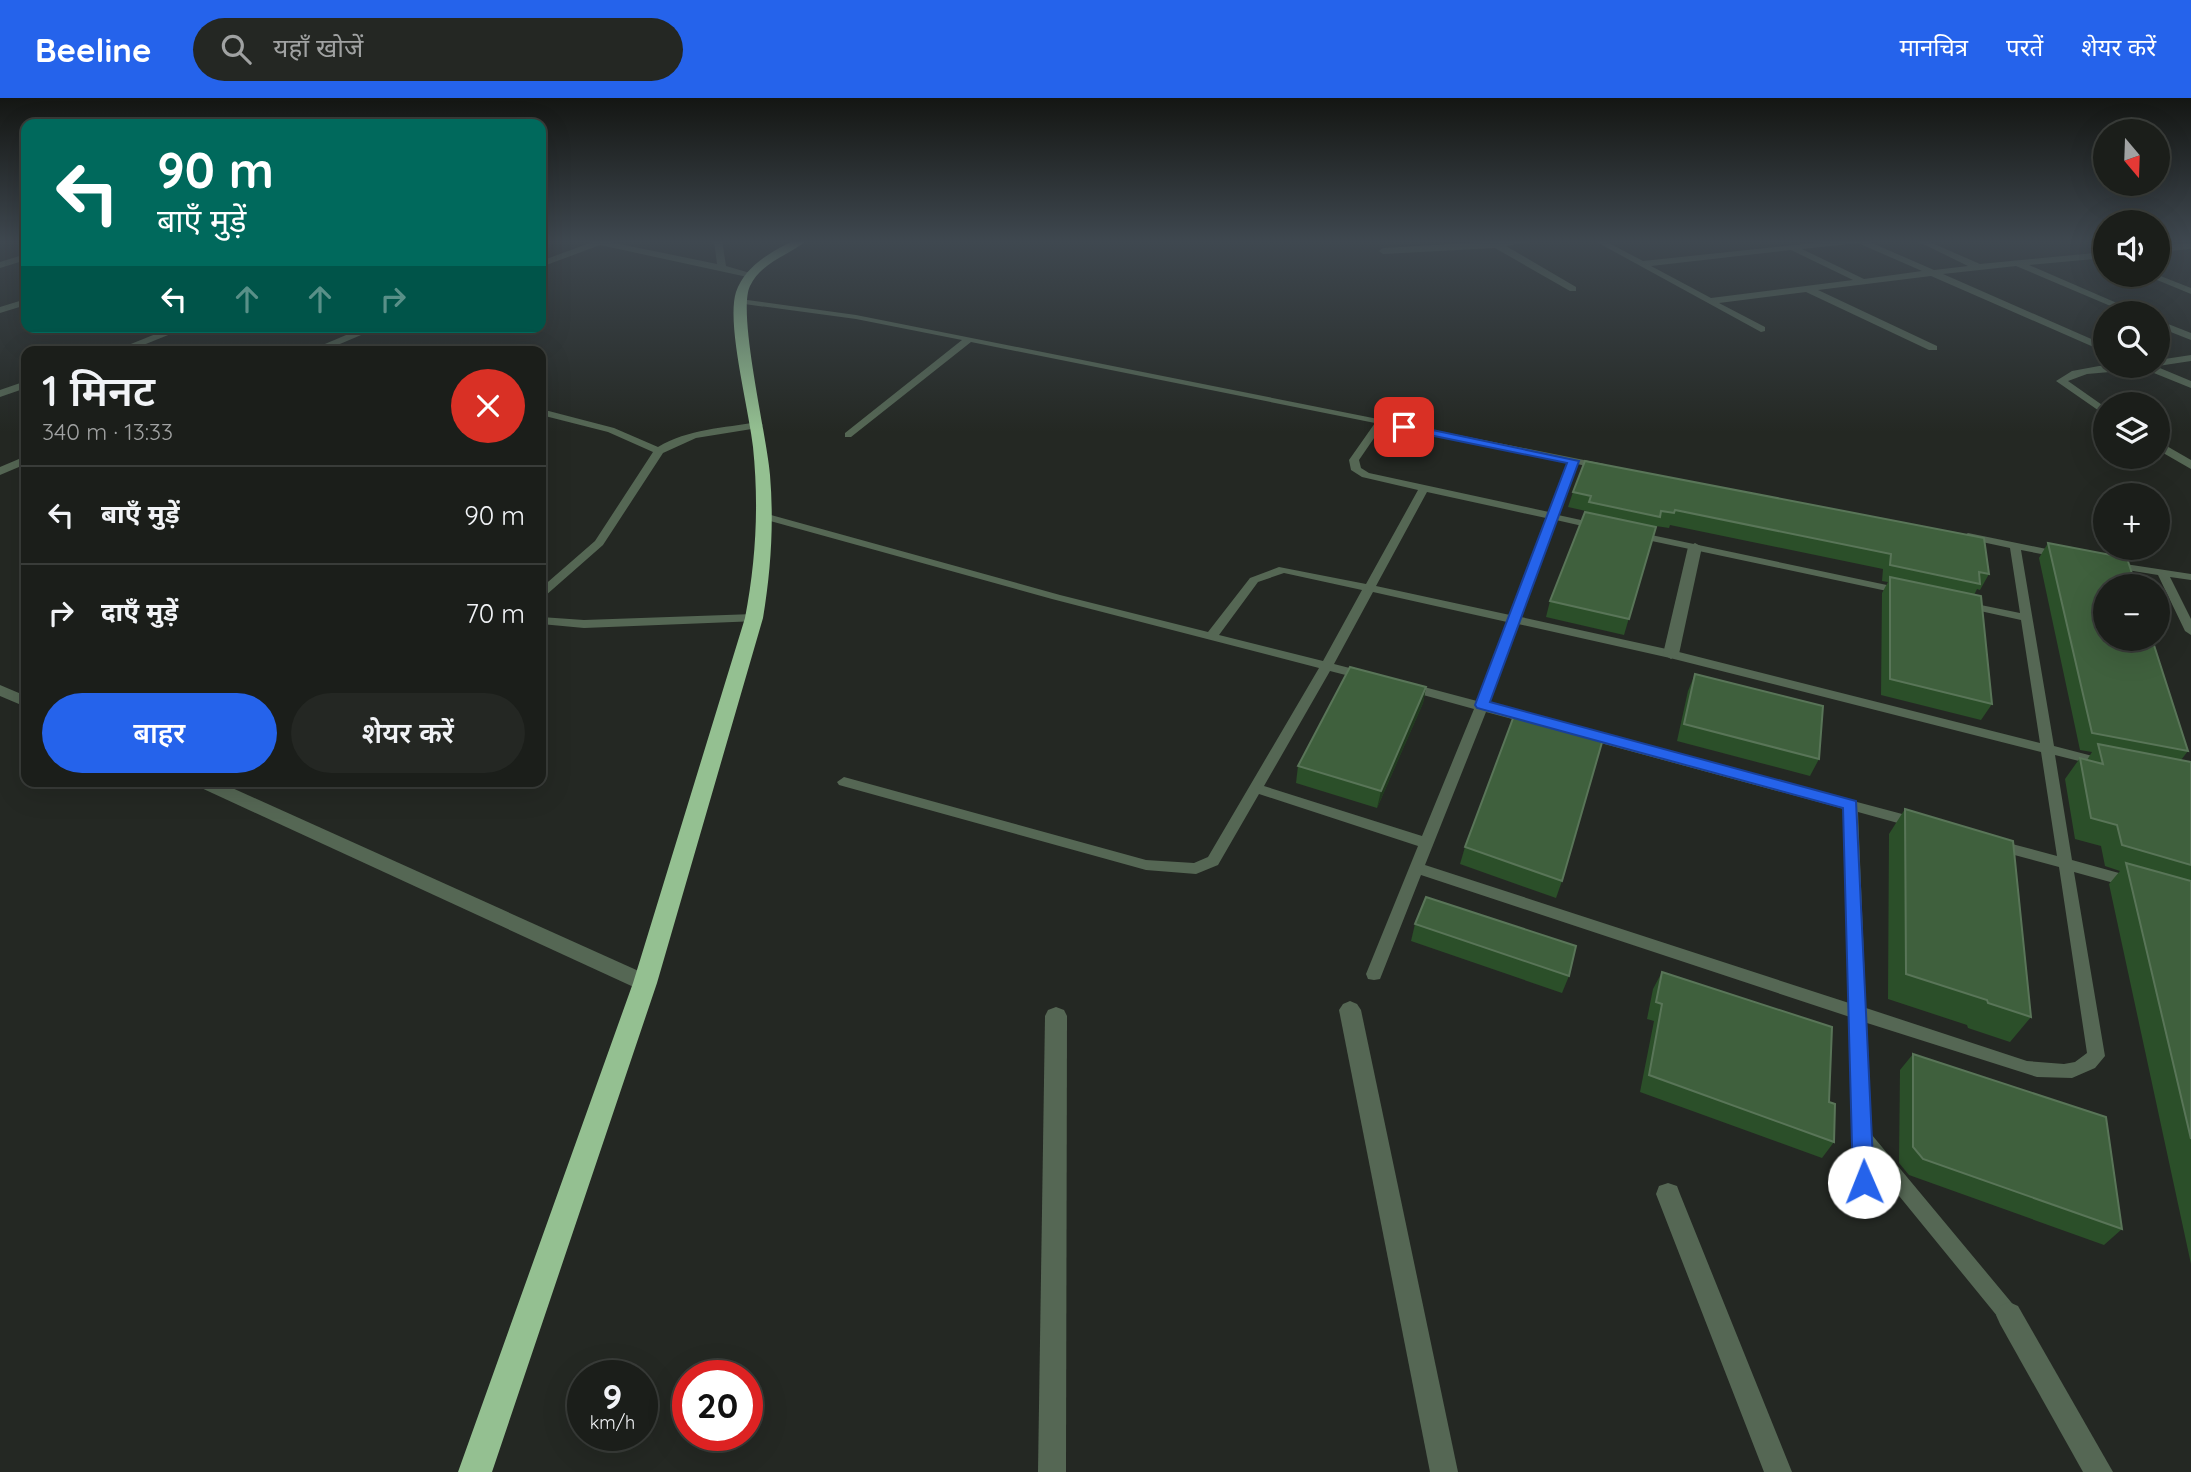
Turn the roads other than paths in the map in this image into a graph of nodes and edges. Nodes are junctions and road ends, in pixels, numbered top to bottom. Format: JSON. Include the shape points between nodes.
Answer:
{"nodes":[{"id":1,"x":19,"y":304,"type":"edge"},
{"id":2,"x":740,"y":304,"type":"edge"},
{"id":3,"x":763,"y":304,"type":"edge"},
{"id":4,"x":1715,"y":304,"type":"edge"},
{"id":5,"x":1839,"y":304,"type":"edge"},
{"id":6,"x":2003,"y":304,"type":"edge"},
{"id":7,"x":0,"y":310,"type":"edge"},
{"id":8,"x":2170,"y":328,"type":"edge"},
{"id":9,"x":1761,"y":330,"type":"dead end"},
{"id":10,"x":167,"y":333,"type":"edge"},
{"id":11,"x":360,"y":333,"type":"edge"},
{"id":12,"x":2191,"y":337,"type":"edge"},
{"id":13,"x":969,"y":339,"type":"junction"},
{"id":14,"x":2093,"y":344,"type":"edge"},
{"id":15,"x":132,"y":346,"type":"edge"},
{"id":16,"x":326,"y":346,"type":"edge"},
{"id":17,"x":1933,"y":348,"type":"dead end"},
{"id":18,"x":2191,"y":358,"type":"edge"},
{"id":19,"x":2170,"y":361,"type":"edge"},
{"id":20,"x":2093,"y":371,"type":"edge"},
{"id":21,"x":2170,"y":377,"type":"edge"},
{"id":22,"x":2191,"y":385,"type":"edge"},
{"id":23,"x":21,"y":386,"type":"edge"},
{"id":24,"x":0,"y":394,"type":"edge"},
{"id":25,"x":2093,"y":403,"type":"edge"},
{"id":26,"x":546,"y":413,"type":"edge"},
{"id":27,"x":1380,"y":422,"type":"junction"},
{"id":28,"x":758,"y":425,"type":"junction"},
{"id":29,"x":848,"y":435,"type":"dead end"},
{"id":30,"x":2170,"y":448,"type":"edge"},
{"id":31,"x":2191,"y":449,"type":"edge"},
{"id":32,"x":659,"y":452,"type":"junction"},
{"id":33,"x":2170,"y":452,"type":"edge"},
{"id":34,"x":1573,"y":461,"type":"junction"},
{"id":35,"x":21,"y":462,"type":"edge"},
{"id":36,"x":2191,"y":465,"type":"edge"},
{"id":37,"x":1614,"y":468,"type":"edge"},
{"id":38,"x":0,"y":471,"type":"edge"},
{"id":39,"x":1423,"y":489,"type":"junction"},
{"id":40,"x":766,"y":517,"type":"junction"},
{"id":41,"x":1553,"y":517,"type":"junction"},
{"id":42,"x":1617,"y":531,"type":"edge"},
{"id":43,"x":1630,"y":533,"type":"edge"},
{"id":44,"x":1961,"y":535,"type":"edge"},
{"id":45,"x":2015,"y":545,"type":"junction"},
{"id":46,"x":1695,"y":547,"type":"junction"},
{"id":47,"x":2068,"y":556,"type":"edge"},
{"id":48,"x":2094,"y":561,"type":"edge"},
{"id":49,"x":2163,"y":574,"type":"edge"},
{"id":50,"x":2170,"y":575,"type":"edge"},
{"id":51,"x":2191,"y":577,"type":"edge"},
{"id":52,"x":1370,"y":586,"type":"junction"},
{"id":53,"x":2170,"y":588,"type":"edge"},
{"id":54,"x":546,"y":590,"type":"edge"},
{"id":55,"x":1920,"y":595,"type":"edge"},
{"id":56,"x":1960,"y":604,"type":"edge"},
{"id":57,"x":754,"y":618,"type":"junction"},
{"id":58,"x":2026,"y":618,"type":"junction"},
{"id":59,"x":546,"y":621,"type":"edge"},
{"id":60,"x":1513,"y":621,"type":"junction"},
{"id":61,"x":2191,"y":631,"type":"edge"},
{"id":62,"x":1211,"y":637,"type":"junction"},
{"id":63,"x":1671,"y":653,"type":"junction"},
{"id":64,"x":1326,"y":667,"type":"junction"},
{"id":65,"x":0,"y":690,"type":"edge"},
{"id":66,"x":21,"y":700,"type":"edge"},
{"id":67,"x":1482,"y":705,"type":"junction"},
{"id":68,"x":2045,"y":749,"type":"junction"},
{"id":69,"x":2114,"y":765,"type":"edge"},
{"id":70,"x":844,"y":782,"type":"dead end"},
{"id":71,"x":214,"y":787,"type":"edge"},
{"id":72,"x":1256,"y":788,"type":"junction"},
{"id":73,"x":1851,"y":805,"type":"junction"},
{"id":74,"x":1931,"y":827,"type":"edge"},
{"id":75,"x":1985,"y":842,"type":"edge"},
{"id":76,"x":1426,"y":843,"type":"junction"},
{"id":77,"x":2065,"y":864,"type":"junction"},
{"id":78,"x":1416,"y":868,"type":"junction"},
{"id":79,"x":2141,"y":884,"type":"edge"},
{"id":80,"x":1374,"y":974,"type":"dead end"},
{"id":81,"x":645,"y":983,"type":"junction"},
{"id":82,"x":1350,"y":1010,"type":"dead end"},
{"id":83,"x":1859,"y":1013,"type":"junction"},
{"id":84,"x":1056,"y":1016,"type":"dead end"},
{"id":85,"x":1863,"y":1136,"type":"junction"},
{"id":86,"x":1864,"y":1182,"type":"dead end"},
{"id":87,"x":1668,"y":1194,"type":"dead end"},
{"id":88,"x":2009,"y":1315,"type":"joint"},
{"id":89,"x":475,"y":1472,"type":"edge"},
{"id":90,"x":1052,"y":1472,"type":"edge"},
{"id":91,"x":1444,"y":1472,"type":"edge"},
{"id":92,"x":1778,"y":1472,"type":"edge"},
{"id":93,"x":2099,"y":1472,"type":"edge"}],
"edges":[{"from":1,"to":7,"type":"street"},
{"from":2,"to":28,"type":"highway"},
{"from":3,"to":13,"type":"lane"},
{"from":4,"to":9,"type":"street"},
{"from":5,"to":17,"type":"street"},
{"from":6,"to":14,"type":"street"},
{"from":8,"to":12,"type":"street"},
{"from":10,"to":15,"type":"street"},
{"from":11,"to":16,"type":"street"},
{"from":13,"to":27,"type":"lane"},
{"from":13,"to":29,"type":"lane"},
{"from":18,"to":19,"type":"street"},
{"from":20,"to":25,"type":"street","via":[[2062,381]]},
{"from":21,"to":22,"type":"street"},
{"from":23,"to":24,"type":"street"},
{"from":26,"to":32,"type":"lane","via":[[611,430]]},
{"from":27,"to":34,"type":"lane"},
{"from":27,"to":39,"type":"lane","via":[[1354,460],[1356,470]]},
{"from":28,"to":32,"type":"lane","via":[[671,442]]},
{"from":28,"to":40,"type":"highway"},
{"from":30,"to":31,"type":"street"},
{"from":32,"to":54,"type":"lane","via":[[599,542]]},
{"from":33,"to":36,"type":"street"},
{"from":34,"to":37,"type":"lane"},
{"from":34,"to":41,"type":"lane"},
{"from":35,"to":38,"type":"street"},
{"from":39,"to":41,"type":"lane"},
{"from":39,"to":52,"type":"lane"},
{"from":40,"to":57,"type":"highway","via":[[765,563]]},
{"from":40,"to":62,"type":"lane"},
{"from":41,"to":42,"type":"lane"},
{"from":41,"to":60,"type":"lane"},
{"from":43,"to":46,"type":"lane"},
{"from":44,"to":45,"type":"lane"},
{"from":45,"to":47,"type":"lane"},
{"from":45,"to":58,"type":"lane"},
{"from":46,"to":55,"type":"lane"},
{"from":46,"to":63,"type":"street"},
{"from":48,"to":49,"type":"lane"},
{"from":50,"to":51,"type":"lane"},
{"from":52,"to":60,"type":"lane"},
{"from":52,"to":62,"type":"lane","via":[[1283,569],[1270,572],[1254,580]]},
{"from":52,"to":64,"type":"lane"},
{"from":53,"to":61,"type":"lane"},
{"from":56,"to":58,"type":"lane"},
{"from":57,"to":59,"type":"lane"},
{"from":57,"to":81,"type":"highway"},
{"from":58,"to":68,"type":"lane"},
{"from":60,"to":63,"type":"lane"},
{"from":60,"to":67,"type":"lane"},
{"from":62,"to":64,"type":"lane"},
{"from":63,"to":68,"type":"lane"},
{"from":64,"to":67,"type":"lane"},
{"from":64,"to":72,"type":"lane"},
{"from":65,"to":66,"type":"street"},
{"from":67,"to":73,"type":"lane"},
{"from":67,"to":76,"type":"lane"},
{"from":68,"to":69,"type":"lane"},
{"from":68,"to":77,"type":"lane"},
{"from":70,"to":72,"type":"lane","via":[[1146,865],[1176,869],[1196,869],[1213,861]]},
{"from":71,"to":81,"type":"street"},
{"from":72,"to":76,"type":"lane"},
{"from":73,"to":74,"type":"lane"},
{"from":73,"to":83,"type":"lane"},
{"from":75,"to":77,"type":"lane"},
{"from":76,"to":78,"type":"lane"},
{"from":77,"to":79,"type":"lane"},
{"from":77,"to":83,"type":"lane","via":[[2096,1056],[2086,1067],[2063,1074],[2027,1068]]},
{"from":78,"to":80,"type":"lane"},
{"from":78,"to":83,"type":"lane"},
{"from":81,"to":89,"type":"highway"},
{"from":82,"to":91,"type":"street"},
{"from":83,"to":85,"type":"lane"},
{"from":84,"to":90,"type":"street"},
{"from":85,"to":86,"type":"lane"},
{"from":85,"to":88,"type":"lane"},
{"from":87,"to":92,"type":"street"},
{"from":88,"to":93,"type":"street"}]}
